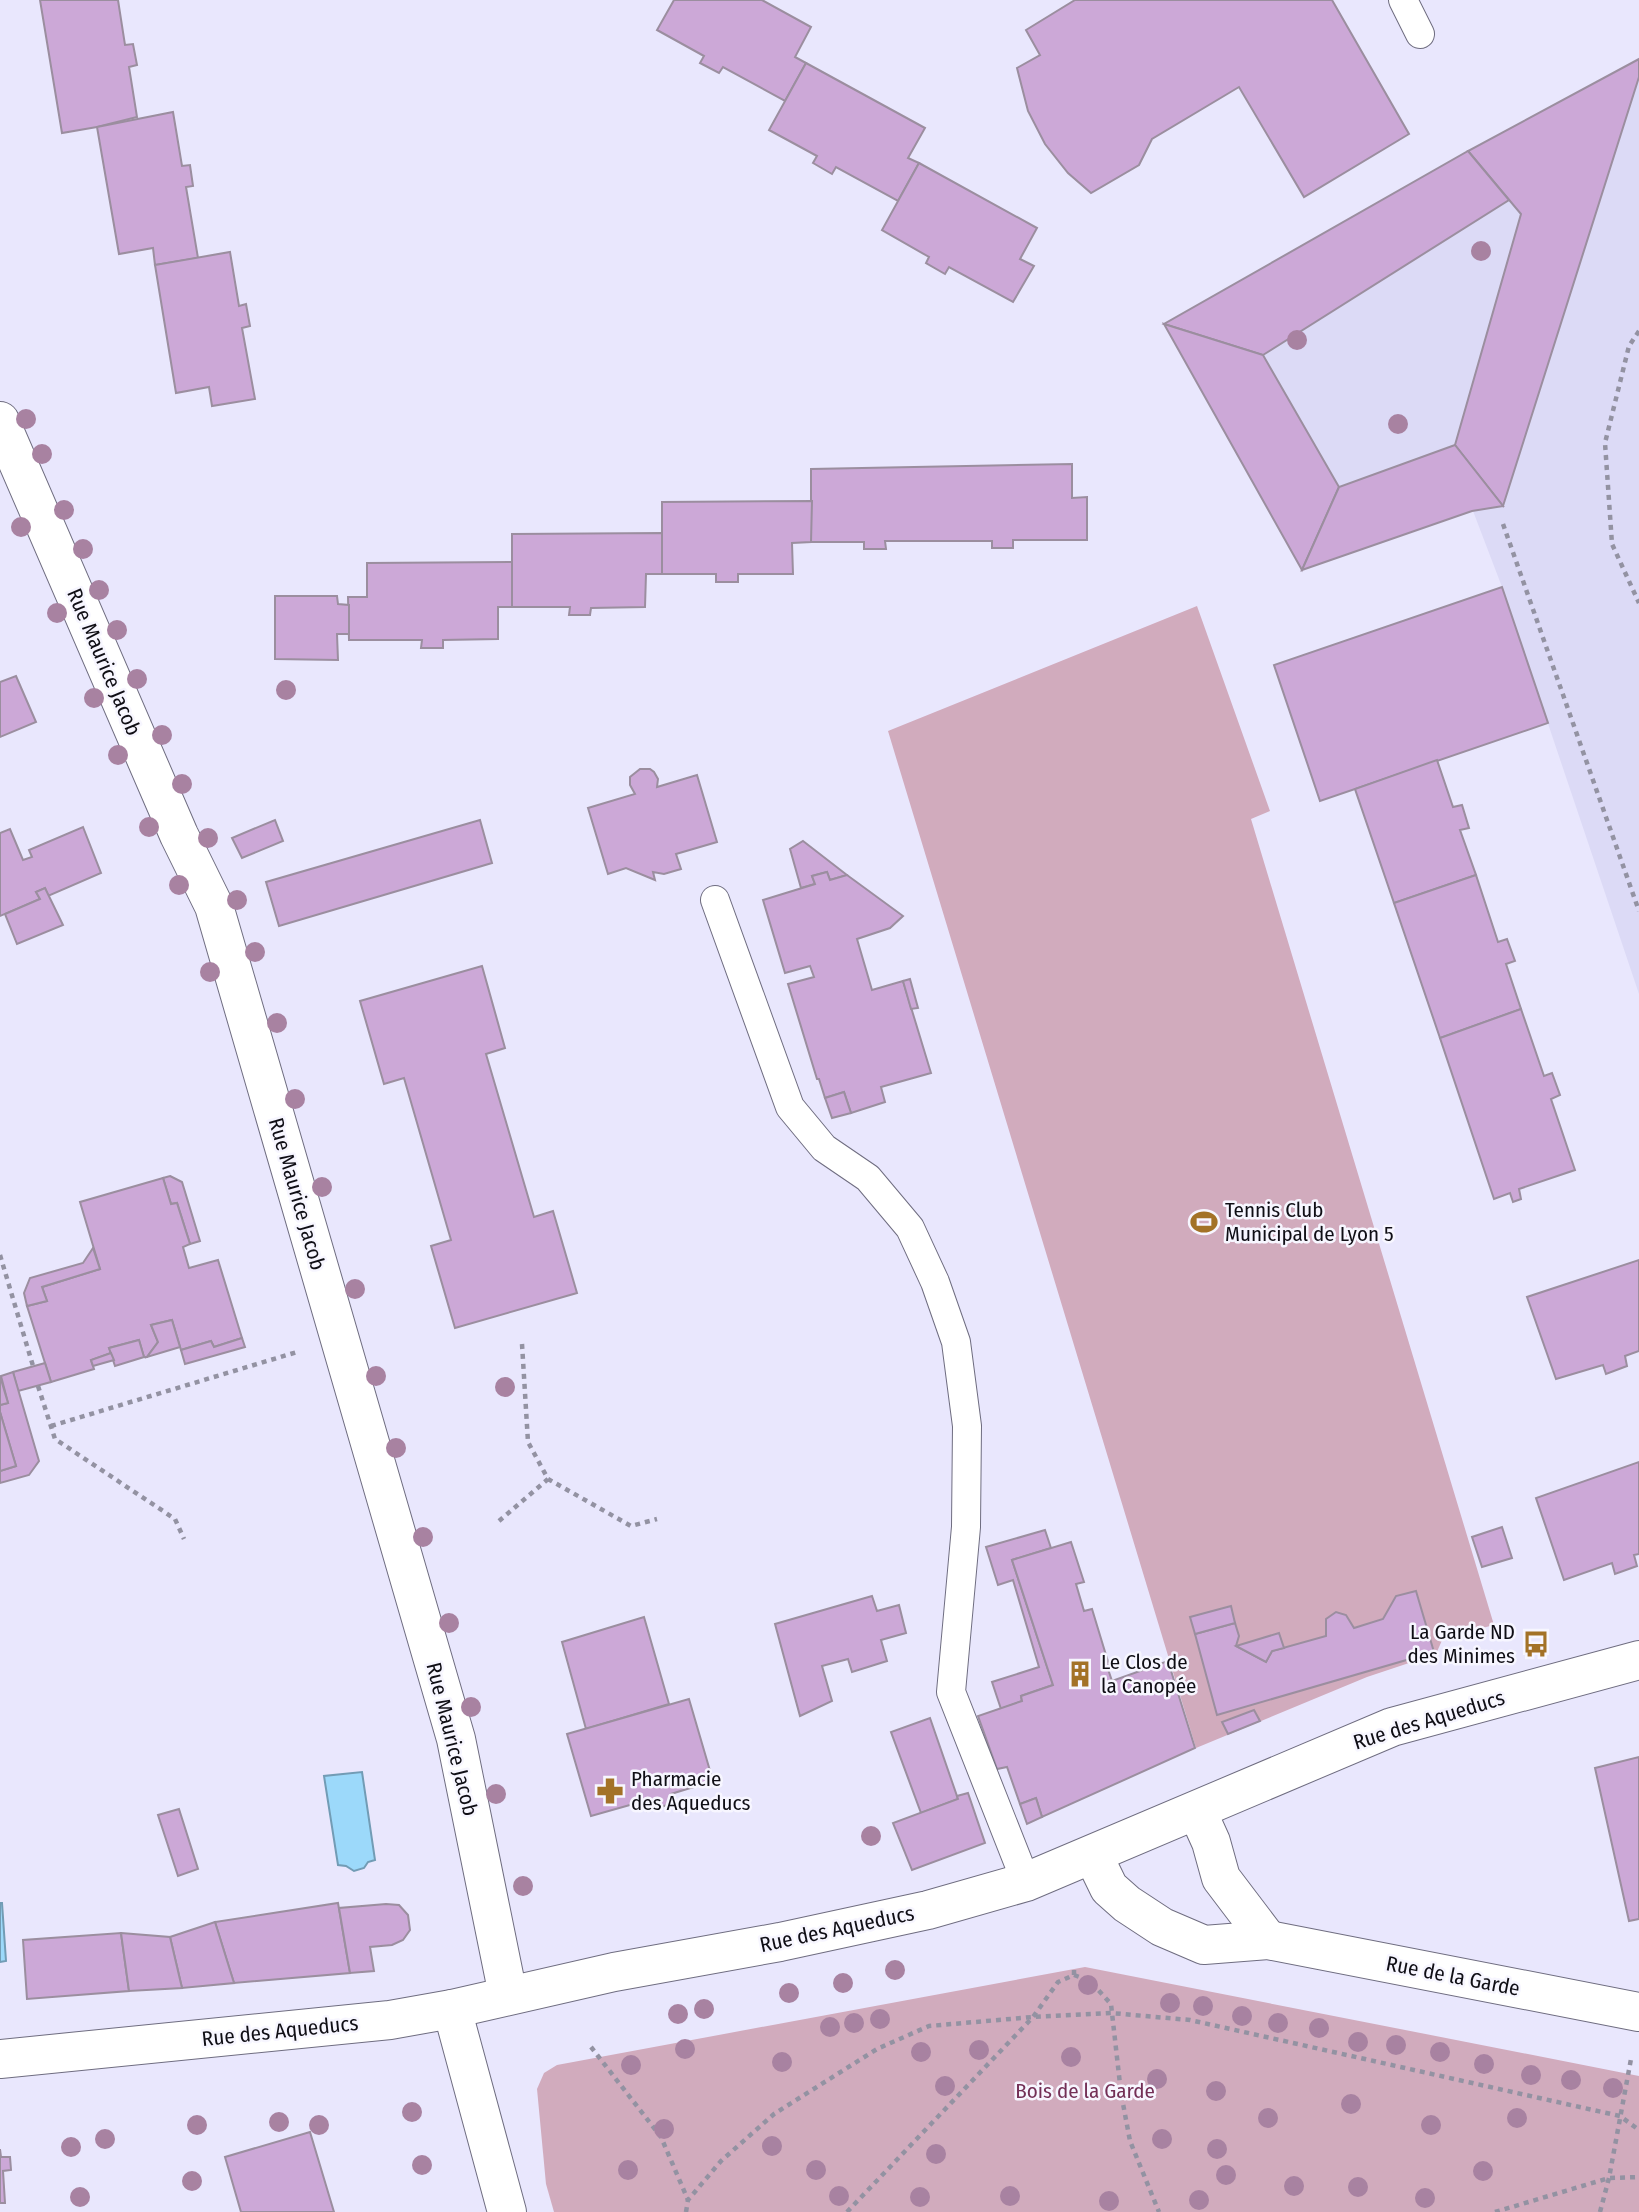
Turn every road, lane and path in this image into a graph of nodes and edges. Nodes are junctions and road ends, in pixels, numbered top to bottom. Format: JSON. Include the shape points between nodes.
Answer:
{"nodes":[{"id":1,"x":1403,"y":0,"type":"edge"},
{"id":2,"x":1420,"y":34,"type":"dead end"},
{"id":3,"x":1639,"y":331,"type":"edge"},
{"id":4,"x":0,"y":421,"type":"edge"},
{"id":5,"x":1503,"y":524,"type":"dead end"},
{"id":6,"x":1639,"y":603,"type":"edge"},
{"id":7,"x":715,"y":900,"type":"dead end"},
{"id":8,"x":1639,"y":911,"type":"edge"},
{"id":9,"x":0,"y":1255,"type":"edge"},
{"id":10,"x":522,"y":1344,"type":"dead end"},
{"id":11,"x":303,"y":1350,"type":"dead end"},
{"id":12,"x":33,"y":1366,"type":"dead end"},
{"id":13,"x":38,"y":1386,"type":"dead end"},
{"id":14,"x":51,"y":1426,"type":"junction"},
{"id":15,"x":548,"y":1479,"type":"junction"},
{"id":16,"x":657,"y":1519,"type":"dead end"},
{"id":17,"x":499,"y":1521,"type":"dead end"},
{"id":18,"x":184,"y":1539,"type":"dead end"},
{"id":19,"x":1639,"y":1660,"type":"edge"},
{"id":20,"x":1197,"y":1811,"type":"junction"},
{"id":21,"x":1093,"y":1855,"type":"junction"},
{"id":22,"x":1026,"y":1882,"type":"junction"},
{"id":23,"x":1268,"y":1940,"type":"junction"},
{"id":24,"x":508,"y":1995,"type":"junction"},
{"id":25,"x":452,"y":2009,"type":"junction"},
{"id":26,"x":1639,"y":2012,"type":"edge"},
{"id":27,"x":1111,"y":2013,"type":"junction"},
{"id":28,"x":1033,"y":2017,"type":"junction"},
{"id":29,"x":591,"y":2048,"type":"dead end"},
{"id":30,"x":1632,"y":2054,"type":"dead end"},
{"id":31,"x":0,"y":2059,"type":"edge"},
{"id":32,"x":1620,"y":2116,"type":"junction"},
{"id":33,"x":1639,"y":2130,"type":"edge"},
{"id":34,"x":1639,"y":2177,"type":"edge"},
{"id":35,"x":1609,"y":2178,"type":"junction"},
{"id":36,"x":688,"y":2200,"type":"junction"},
{"id":37,"x":507,"y":2212,"type":"edge"},
{"id":38,"x":686,"y":2212,"type":"edge"},
{"id":39,"x":846,"y":2212,"type":"edge"},
{"id":40,"x":1160,"y":2212,"type":"edge"},
{"id":41,"x":1495,"y":2212,"type":"edge"},
{"id":42,"x":1600,"y":2212,"type":"edge"}],
"edges":[{"from":1,"to":2,"type":"lane"},
{"from":3,"to":6,"type":"path","via":[[1629,346],[1605,443],[1612,544]]},
{"from":4,"to":24,"type":"street","name":"Rue Maurice Jacob","via":[[178,835],[214,905],[456,1739]]},
{"from":5,"to":8,"type":"path"},
{"from":7,"to":22,"type":"lane","via":[[790,1107],[824,1148],[868,1178],[910,1228],[956,1342],[967,1426],[966,1527],[951,1692]]},
{"from":9,"to":12,"type":"path"},
{"from":10,"to":15,"type":"path","via":[[528,1441]]},
{"from":11,"to":14,"type":"path"},
{"from":13,"to":14,"type":"path"},
{"from":14,"to":18,"type":"path","via":[[55,1439],[175,1519]]},
{"from":15,"to":16,"type":"path","via":[[631,1526]]},
{"from":15,"to":17,"type":"path"},
{"from":19,"to":20,"type":"street","name":"Rue des Aqueducs","via":[[1392,1727]]},
{"from":20,"to":21,"type":"street","name":"Rue des Aqueducs"},
{"from":20,"to":23,"type":"street","via":[[1221,1878]]},
{"from":21,"to":22,"type":"street","name":"Rue des Aqueducs"},
{"from":21,"to":23,"type":"street","name":"Rue de la Garde","via":[[1109,1888],[1162,1927],[1204,1945]]},
{"from":22,"to":24,"type":"street","name":"Rue des Aqueducs","via":[[928,1910]]},
{"from":23,"to":26,"type":"street","name":"Rue de la Garde"},
{"from":24,"to":25,"type":"street","name":"Rue des Aqueducs"},
{"from":25,"to":31,"type":"street","name":"Rue des Aqueducs","via":[[333,2027]]},
{"from":25,"to":37,"type":"street"},
{"from":27,"to":28,"type":"path"},
{"from":27,"to":28,"type":"path","via":[[1111,2004],[1090,1980],[1074,1973],[1058,1982]]},
{"from":27,"to":32,"type":"path","via":[[1190,2021]]},
{"from":27,"to":40,"type":"path","via":[[1130,2141]]},
{"from":28,"to":36,"type":"path","via":[[929,2026],[877,2049],[774,2114],[721,2161]]},
{"from":28,"to":39,"type":"path"},
{"from":29,"to":36,"type":"path","via":[[661,2137]]},
{"from":30,"to":32,"type":"path"},
{"from":32,"to":33,"type":"path"},
{"from":32,"to":35,"type":"path"},
{"from":34,"to":35,"type":"path"},
{"from":35,"to":41,"type":"path"},
{"from":35,"to":42,"type":"path"},
{"from":36,"to":38,"type":"path"}]}
